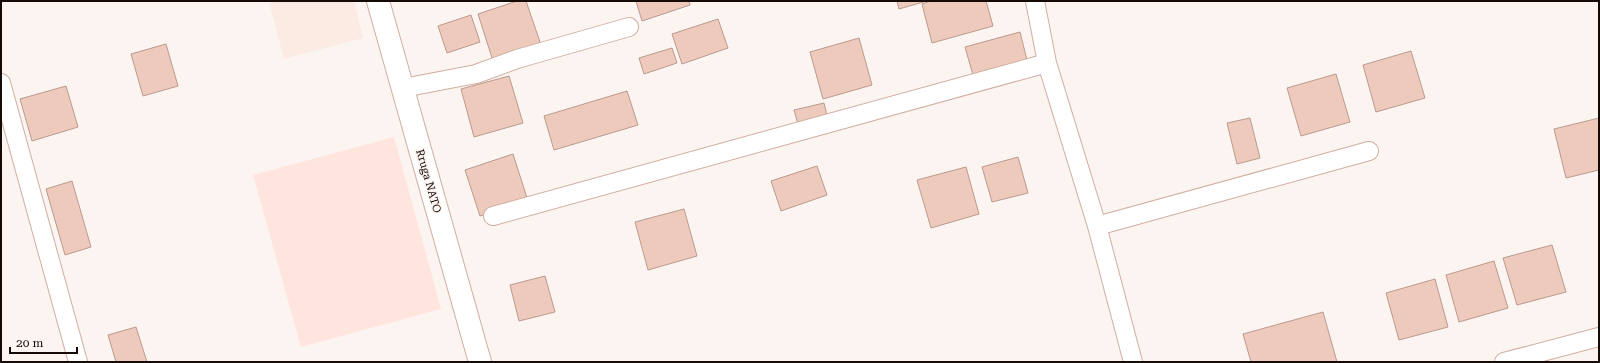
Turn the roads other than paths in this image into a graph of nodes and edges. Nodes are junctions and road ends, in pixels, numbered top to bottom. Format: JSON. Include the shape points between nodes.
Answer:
{"nodes":[{"id":1,"x":378,"y":1,"type":"edge"},
{"id":2,"x":1035,"y":1,"type":"edge"},
{"id":3,"x":629,"y":27,"type":"dead end"},
{"id":4,"x":1047,"y":63,"type":"junction"},
{"id":5,"x":1,"y":83,"type":"edge"},
{"id":6,"x":403,"y":88,"type":"junction"},
{"id":7,"x":1369,"y":151,"type":"dead end"},
{"id":8,"x":493,"y":216,"type":"dead end"},
{"id":9,"x":1097,"y":226,"type":"junction"},
{"id":10,"x":1599,"y":337,"type":"edge"},
{"id":11,"x":78,"y":362,"type":"edge"},
{"id":12,"x":480,"y":362,"type":"edge"},
{"id":13,"x":1133,"y":362,"type":"edge"},
{"id":14,"x":1504,"y":362,"type":"edge"}],
"edges":[{"from":1,"to":6,"type":"main road","name":"Rruga NATO"},
{"from":2,"to":4,"type":"street"},
{"from":3,"to":6,"type":"street","via":[[517,59],[476,74]]},
{"from":4,"to":8,"type":"street"},
{"from":4,"to":9,"type":"street"},
{"from":5,"to":11,"type":"street"},
{"from":6,"to":12,"type":"main road","name":"Rruga NATO"},
{"from":7,"to":9,"type":"street"},
{"from":9,"to":13,"type":"street"},
{"from":10,"to":14,"type":"street"}]}
